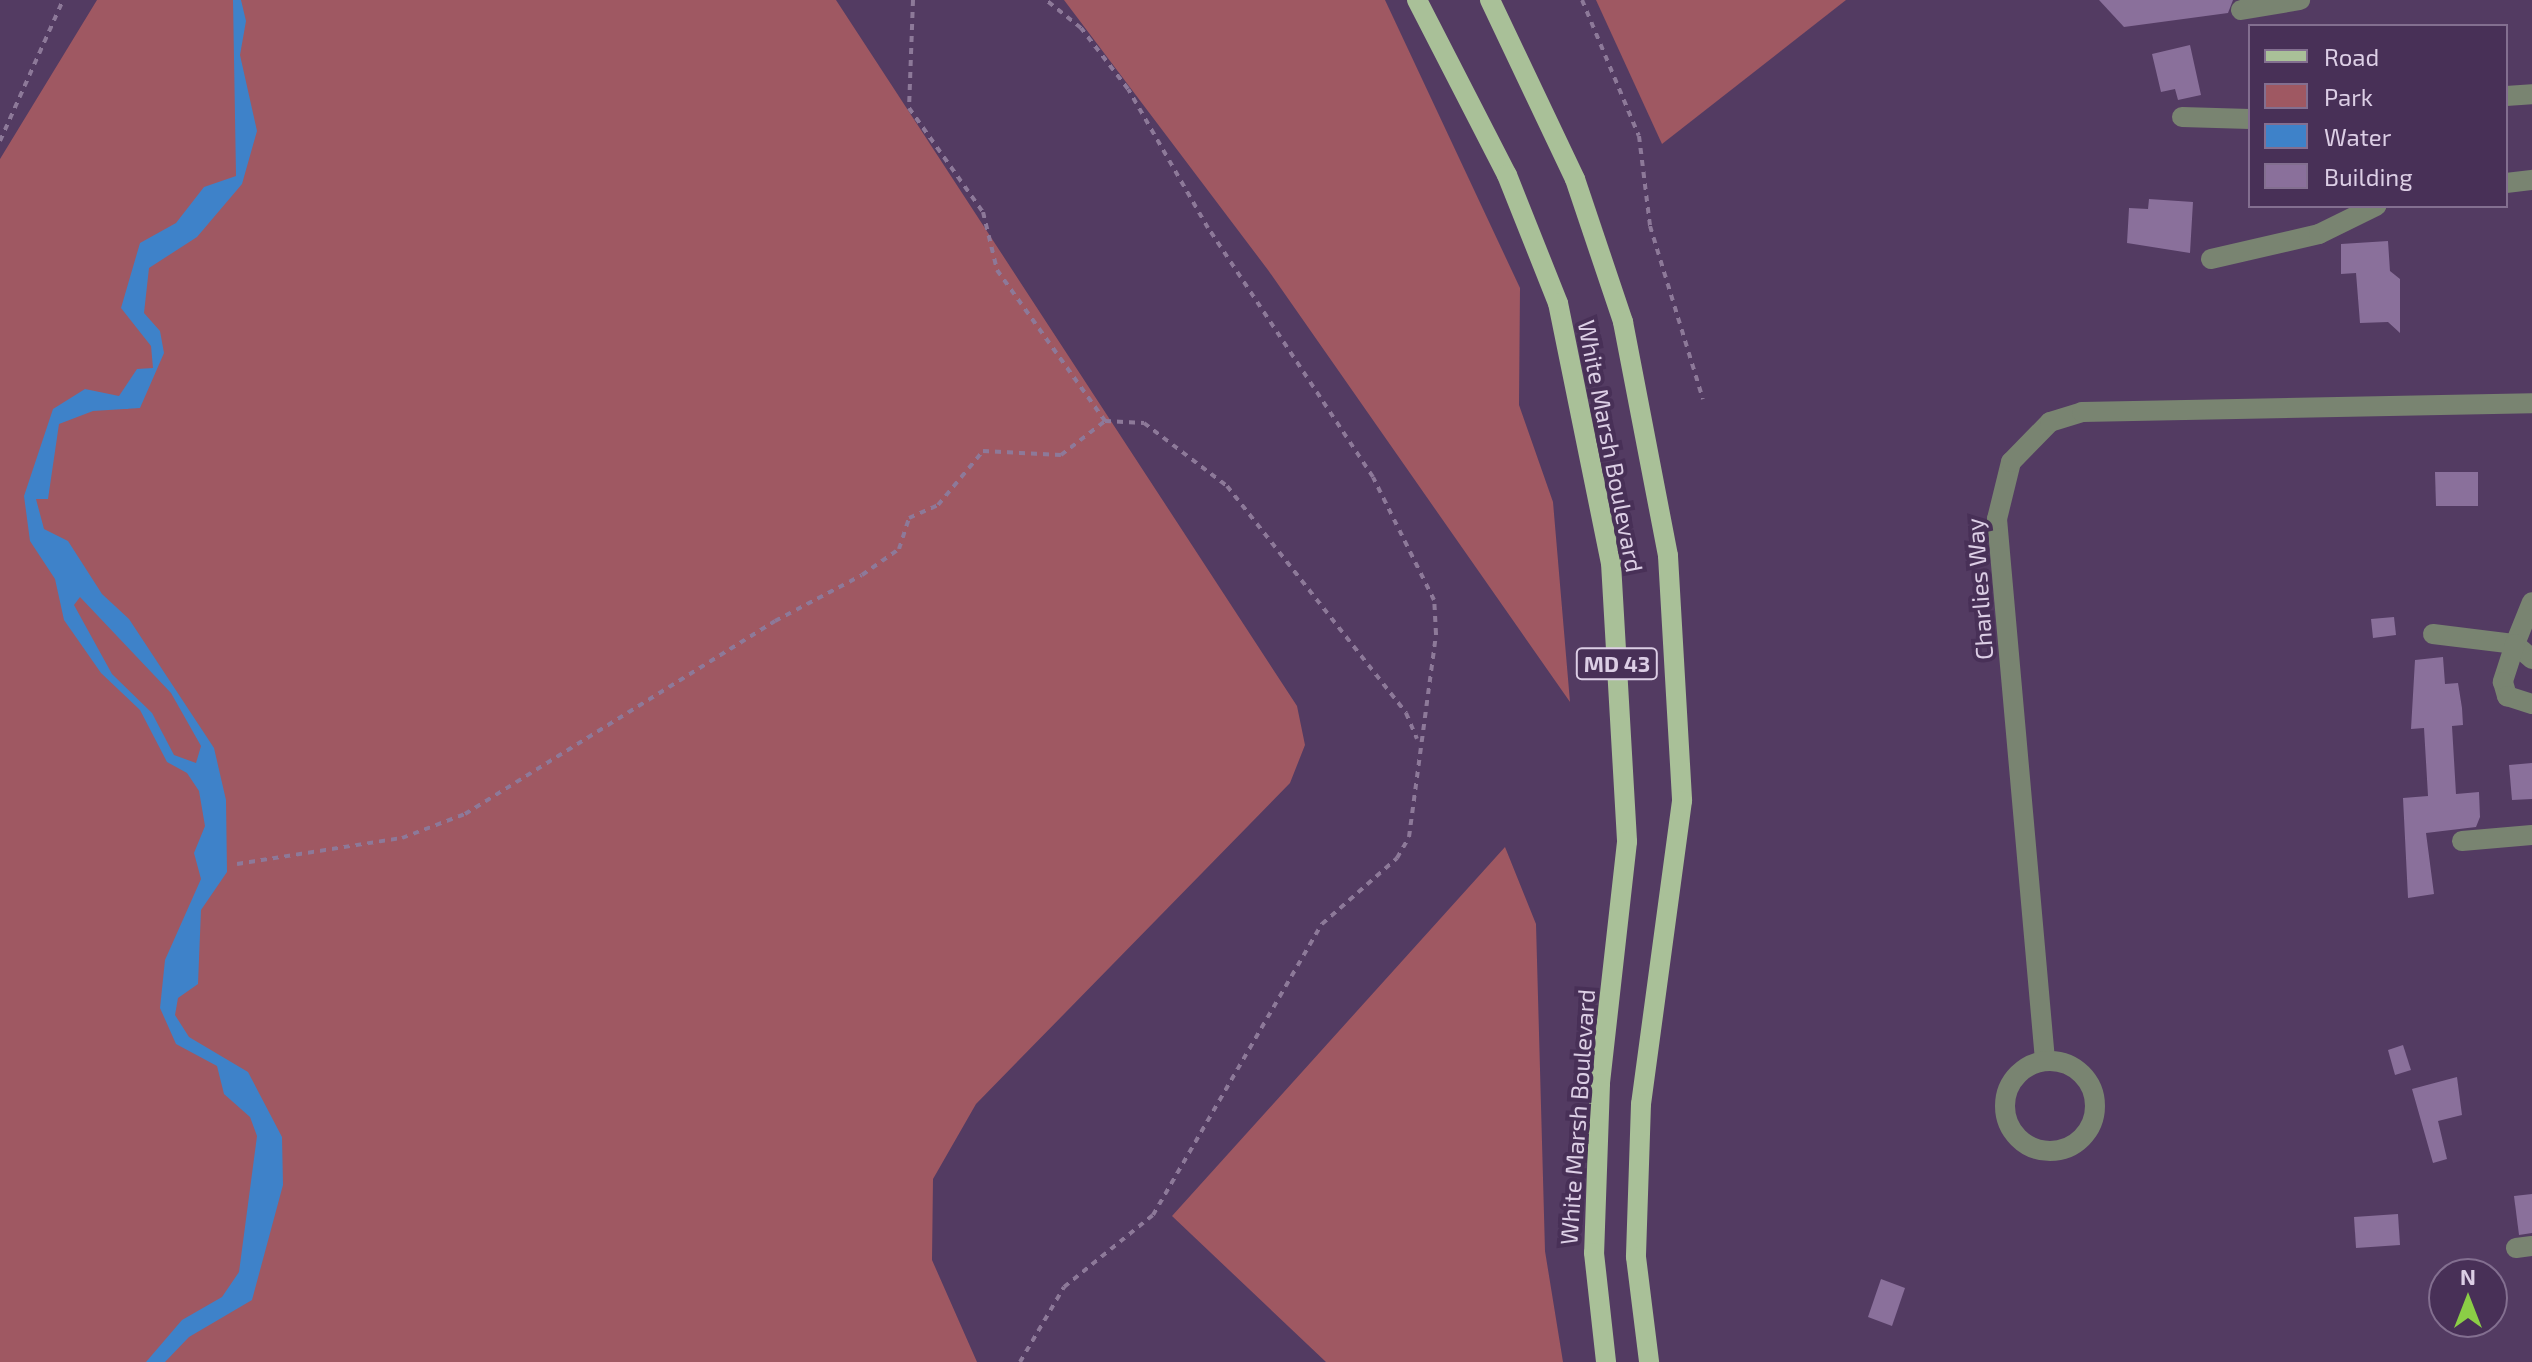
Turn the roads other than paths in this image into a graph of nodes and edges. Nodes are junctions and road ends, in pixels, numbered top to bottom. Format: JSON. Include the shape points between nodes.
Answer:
{"nodes":[{"id":1,"x":1417,"y":0,"type":"edge"},
{"id":2,"x":1490,"y":0,"type":"edge"},
{"id":3,"x":2300,"y":0,"type":"edge"},
{"id":4,"x":2241,"y":10,"type":"dead end"},
{"id":5,"x":2532,"y":94,"type":"edge"},
{"id":6,"x":2508,"y":96,"type":"edge"},
{"id":7,"x":2182,"y":117,"type":"dead end"},
{"id":8,"x":2248,"y":119,"type":"edge"},
{"id":9,"x":2532,"y":180,"type":"edge"},
{"id":10,"x":2508,"y":183,"type":"edge"},
{"id":11,"x":2372,"y":208,"type":"edge"},
{"id":12,"x":2211,"y":259,"type":"dead end"},
{"id":13,"x":2532,"y":403,"type":"edge"},
{"id":14,"x":2532,"y":602,"type":"edge"},
{"id":15,"x":2433,"y":634,"type":"dead end"},
{"id":16,"x":2515,"y":644,"type":"junction"},
{"id":17,"x":2532,"y":659,"type":"edge"},
{"id":18,"x":2532,"y":704,"type":"edge"},
{"id":19,"x":2532,"y":835,"type":"edge"},
{"id":20,"x":2462,"y":841,"type":"dead end"},
{"id":21,"x":2045,"y":1060,"type":"junction"},
{"id":22,"x":1606,"y":1362,"type":"edge"},
{"id":23,"x":1649,"y":1362,"type":"edge"}],
"edges":[{"from":1,"to":22,"type":"main road","name":"White Marsh Boulevard","number":"MD 43","via":[[1507,175],[1558,303],[1611,563],[1627,842],[1600,1084],[1594,1253]]},
{"from":2,"to":23,"type":"main road","name":"White Marsh Boulevard","number":"MD 43","via":[[1575,179],[1623,322],[1668,556],[1682,801],[1641,1104],[1636,1257]]},
{"from":3,"to":4,"type":"street"},
{"from":5,"to":6,"type":"street"},
{"from":7,"to":8,"type":"street"},
{"from":9,"to":10,"type":"street"},
{"from":11,"to":12,"type":"street","via":[[2319,234]]},
{"from":13,"to":21,"type":"street","name":"Charlies Way","via":[[2082,412],[2050,422],[2011,462],[1997,519]]},
{"from":14,"to":16,"type":"street"},
{"from":15,"to":16,"type":"street"},
{"from":16,"to":17,"type":"street"},
{"from":16,"to":18,"type":"street","via":[[2503,682],[2507,696]]},
{"from":19,"to":20,"type":"street"},
{"from":21,"to":21,"type":"street","via":[[2073,1067],[2095,1102],[2079,1141],[2051,1151],[2022,1142],[2005,1116],[2018,1074]]}]}
